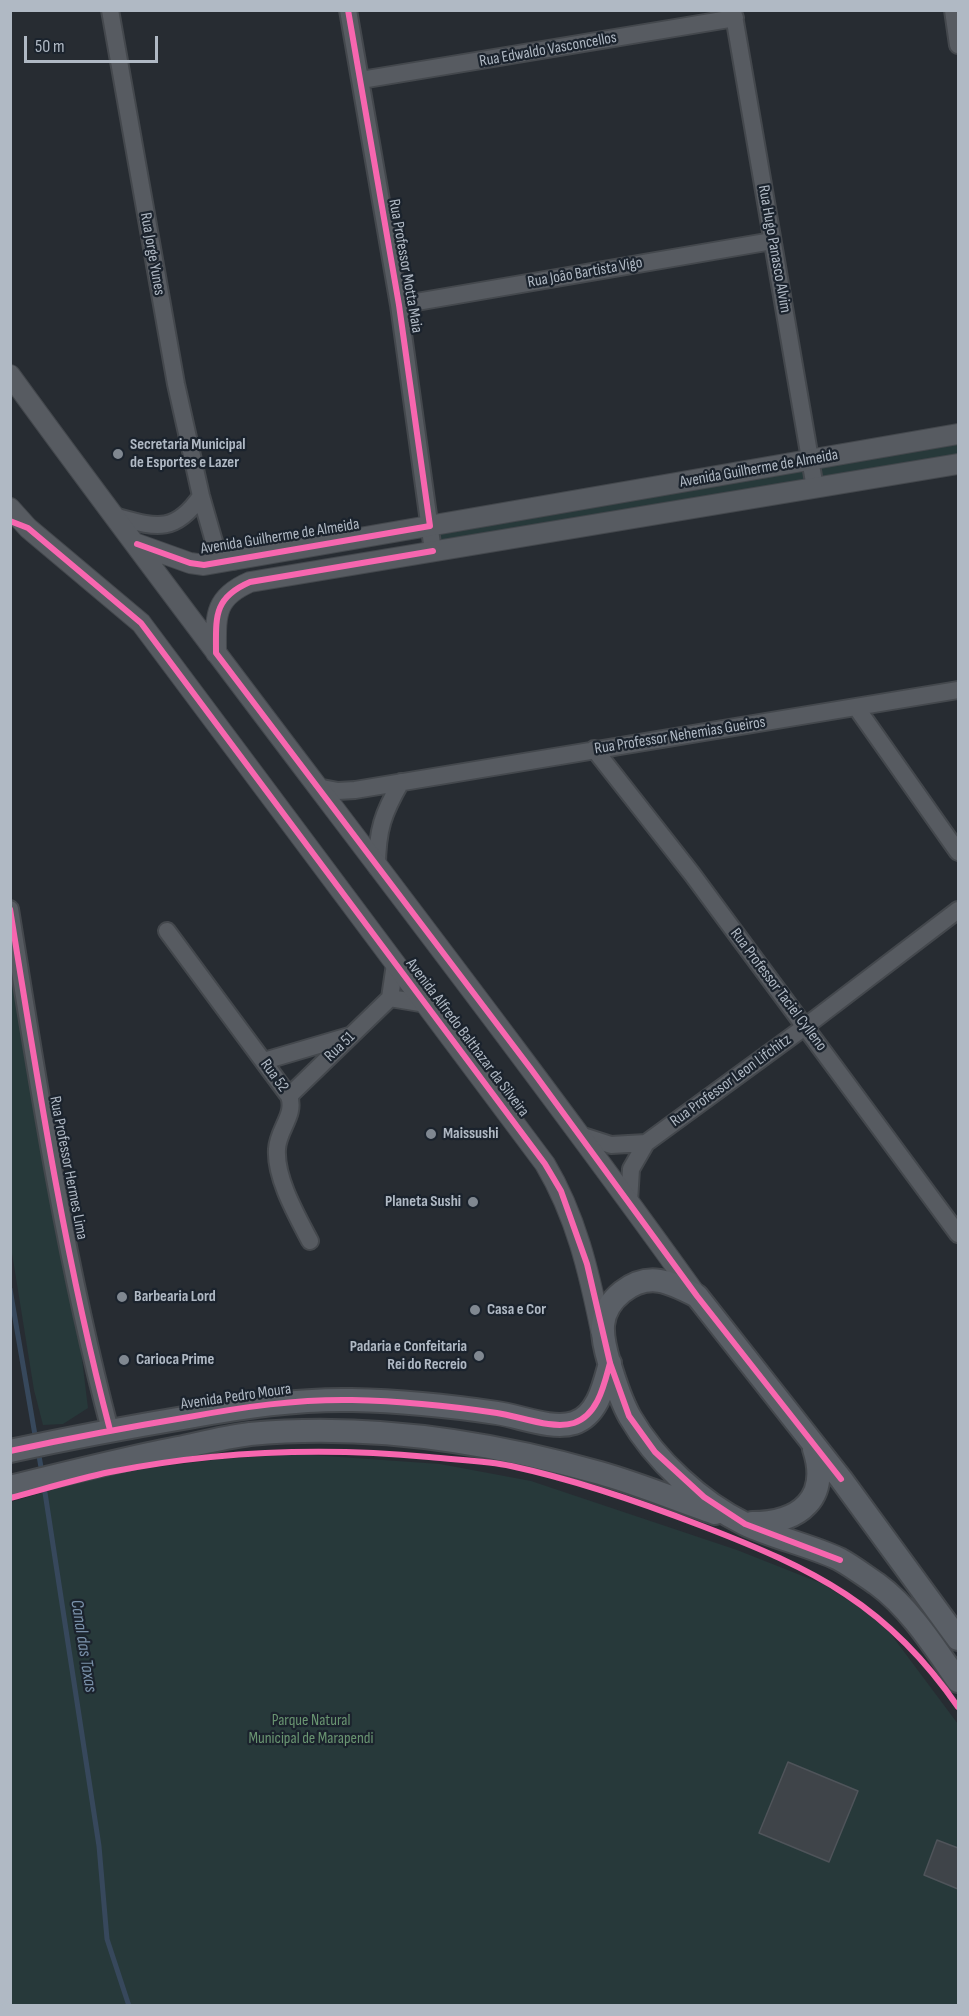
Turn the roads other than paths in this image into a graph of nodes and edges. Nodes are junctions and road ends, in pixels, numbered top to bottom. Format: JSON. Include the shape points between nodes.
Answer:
{"nodes":[{"id":1,"x":110,"y":10,"type":"edge"},
{"id":2,"x":348,"y":10,"type":"edge"},
{"id":3,"x":953,"y":10,"type":"edge"},
{"id":4,"x":734,"y":14,"type":"edge"},
{"id":5,"x":958,"y":45,"type":"edge"},
{"id":6,"x":361,"y":80,"type":"junction"},
{"id":7,"x":772,"y":241,"type":"junction"},
{"id":8,"x":399,"y":305,"type":"junction"},
{"id":9,"x":10,"y":375,"type":"edge"},
{"id":10,"x":18,"y":393,"type":"edge"},
{"id":11,"x":958,"y":434,"type":"edge"},
{"id":12,"x":811,"y":460,"type":"junction"},
{"id":13,"x":958,"y":468,"type":"edge"},
{"id":14,"x":815,"y":488,"type":"junction"},
{"id":15,"x":201,"y":496,"type":"junction"},
{"id":16,"x":10,"y":508,"type":"edge"},
{"id":17,"x":114,"y":516,"type":"junction"},
{"id":18,"x":19,"y":524,"type":"edge"},
{"id":19,"x":430,"y":526,"type":"junction"},
{"id":20,"x":137,"y":544,"type":"junction"},
{"id":21,"x":433,"y":551,"type":"junction"},
{"id":22,"x":233,"y":561,"type":"junction"},
{"id":23,"x":216,"y":654,"type":"junction"},
{"id":24,"x":958,"y":690,"type":"edge"},
{"id":25,"x":856,"y":707,"type":"junction"},
{"id":26,"x":594,"y":749,"type":"junction"},
{"id":27,"x":401,"y":782,"type":"junction"},
{"id":28,"x":317,"y":787,"type":"junction"},
{"id":29,"x":958,"y":852,"type":"edge"},
{"id":30,"x":377,"y":867,"type":"junction"},
{"id":31,"x":10,"y":909,"type":"edge"},
{"id":32,"x":958,"y":910,"type":"edge"},
{"id":33,"x":167,"y":931,"type":"dead end"},
{"id":34,"x":394,"y":964,"type":"junction"},
{"id":35,"x":390,"y":998,"type":"junction"},
{"id":36,"x":426,"y":1004,"type":"junction"},
{"id":37,"x":806,"y":1026,"type":"junction"},
{"id":38,"x":353,"y":1035,"type":"junction"},
{"id":39,"x":264,"y":1061,"type":"junction"},
{"id":40,"x":289,"y":1096,"type":"junction"},
{"id":41,"x":580,"y":1135,"type":"junction"},
{"id":42,"x":646,"y":1143,"type":"junction"},
{"id":43,"x":629,"y":1202,"type":"junction"},
{"id":44,"x":958,"y":1234,"type":"edge"},
{"id":45,"x":310,"y":1241,"type":"dead end"},
{"id":46,"x":697,"y":1296,"type":"junction"},
{"id":47,"x":601,"y":1330,"type":"junction"},
{"id":48,"x":609,"y":1364,"type":"junction"},
{"id":49,"x":104,"y":1431,"type":"junction"},
{"id":50,"x":813,"y":1447,"type":"junction"},
{"id":51,"x":10,"y":1451,"type":"edge"},
{"id":52,"x":10,"y":1487,"type":"edge"},
{"id":53,"x":745,"y":1524,"type":"junction"},
{"id":54,"x":958,"y":1639,"type":"edge"},
{"id":55,"x":958,"y":1681,"type":"edge"}],
"edges":[{"from":1,"to":15,"type":"street","name":"Rua Jorge Yunes","via":[[176,384]]},
{"from":2,"to":6,"type":"street","name":"Rua Professor Motta Maia"},
{"from":3,"to":5,"type":"street"},
{"from":4,"to":6,"type":"street","name":"Rua Edwaldo Vasconcellos"},
{"from":4,"to":7,"type":"street","name":"Rua Hugo Panasco Alvim"},
{"from":6,"to":8,"type":"street","name":"Rua Professor Motta Maia"},
{"from":7,"to":8,"type":"street","name":"Rua João Bartista Vigo"},
{"from":7,"to":12,"type":"street","name":"Rua Hugo Panasco Alvim"},
{"from":8,"to":19,"type":"street","name":"Rua Professor Motta Maia"},
{"from":9,"to":10,"type":"street","name":"Avenida Alfredo Balthazar da Silveira"},
{"from":10,"to":17,"type":"street","name":"Avenida Alfredo Balthazar da Silveira"},
{"from":11,"to":12,"type":"street","name":"Avenida Guilherme de Almeida"},
{"from":12,"to":14,"type":"street","name":"Rua Hugo Panasco Alvim"},
{"from":12,"to":19,"type":"street","name":"Avenida Guilherme de Almeida"},
{"from":13,"to":14,"type":"street","name":"Avenida Guilherme de Almeida"},
{"from":14,"to":21,"type":"street","name":"Avenida Guilherme de Almeida"},
{"from":15,"to":17,"type":"street","via":[[178,522],[169,525],[145,525]]},
{"from":15,"to":22,"type":"street","name":"Rua Jorge Yunes","via":[[215,545]]},
{"from":16,"to":18,"type":"street","name":"Avenida Alfredo Balthazar da Silveira"},
{"from":17,"to":20,"type":"street","name":"Avenida Alfredo Balthazar da Silveira"},
{"from":18,"to":34,"type":"street","name":"Avenida Alfredo Balthazar da Silveira","via":[[141,623]]},
{"from":19,"to":21,"type":"street","name":"Rua Professor Motta Maia"},
{"from":19,"to":22,"type":"street","name":"Avenida Guilherme de Almeida"},
{"from":20,"to":22,"type":"street","name":"Avenida Guilherme de Almeida","via":[[199,565]]},
{"from":20,"to":23,"type":"street","name":"Avenida Alfredo Balthazar da Silveira"},
{"from":21,"to":23,"type":"street","name":"Avenida Guilherme de Almeida","via":[[250,582],[237,588],[221,603],[216,616]]},
{"from":23,"to":28,"type":"street","name":"Avenida Alfredo Balthazar da Silveira"},
{"from":24,"to":25,"type":"street","name":"Rua Professor Nehemias Gueiros"},
{"from":25,"to":26,"type":"street","name":"Rua Professor Nehemias Gueiros"},
{"from":25,"to":29,"type":"street"},
{"from":26,"to":27,"type":"street","name":"Rua Professor Nehemias Gueiros"},
{"from":26,"to":37,"type":"street","name":"Rua Professor Taciel Cylleno"},
{"from":27,"to":28,"type":"street","name":"Rua Professor Nehemias Gueiros","via":[[338,791]]},
{"from":27,"to":30,"type":"street","via":[[385,811],[377,837]]},
{"from":28,"to":30,"type":"street","name":"Avenida Alfredo Balthazar da Silveira"},
{"from":30,"to":41,"type":"street","name":"Avenida Alfredo Balthazar da Silveira"},
{"from":31,"to":49,"type":"street","name":"Rua Professor Hermes Lima","via":[[45,1128]]},
{"from":32,"to":37,"type":"street","name":"Rua Professor Leon Lifchitz"},
{"from":33,"to":39,"type":"street","name":"Rua 52"},
{"from":34,"to":35,"type":"street"},
{"from":34,"to":36,"type":"street","name":"Avenida Alfredo Balthazar da Silveira"},
{"from":35,"to":36,"type":"street"},
{"from":35,"to":38,"type":"street","name":"Rua 51"},
{"from":36,"to":47,"type":"street","name":"Avenida Alfredo Balthazar da Silveira","via":[[561,1191],[588,1264]]},
{"from":37,"to":42,"type":"street","name":"Rua Professor Leon Lifchitz"},
{"from":37,"to":44,"type":"street","name":"Rua Professor Taciel Cylleno"},
{"from":38,"to":39,"type":"street"},
{"from":38,"to":40,"type":"street","name":"Rua 51"},
{"from":39,"to":40,"type":"street","name":"Rua 52"},
{"from":40,"to":45,"type":"street","name":"Rua 52","via":[[291,1108],[280,1133],[277,1155],[288,1199]]},
{"from":41,"to":42,"type":"street","via":[[611,1145]]},
{"from":41,"to":43,"type":"street","name":"Avenida Alfredo Balthazar da Silveira"},
{"from":42,"to":43,"type":"street","name":"Rua Professor Leon Lifchitz","via":[[631,1169]]},
{"from":43,"to":46,"type":"street","name":"Avenida Alfredo Balthazar da Silveira"},
{"from":46,"to":47,"type":"main road","via":[[663,1280],[645,1280],[620,1294],[608,1309]]},
{"from":46,"to":50,"type":"main road","name":"Avenida Alfredo Balthazar da Silveira"},
{"from":47,"to":48,"type":"main road","name":"Avenida Alfredo Balthazar da Silveira"},
{"from":48,"to":49,"type":"main road","name":"Avenida Pedro Moura","via":[[593,1409],[571,1424],[456,1408],[351,1400],[252,1406]]},
{"from":48,"to":53,"type":"main road","name":"Avenida Alfredo Balthazar da Silveira","via":[[629,1416],[654,1452],[704,1497]]},
{"from":49,"to":51,"type":"main road","name":"Avenida Pedro Moura"},
{"from":50,"to":53,"type":"main road","via":[[819,1464],[819,1482],[806,1505],[785,1521]]},
{"from":50,"to":54,"type":"main road","name":"Avenida Alfredo Balthazar da Silveira","via":[[841,1479]]},
{"from":52,"to":53,"type":"main road","via":[[110,1462],[248,1435],[332,1430],[491,1447],[601,1473]]},
{"from":53,"to":55,"type":"main road","name":"Avenida Alfredo Balthazar da Silveira","via":[[840,1560],[879,1586],[905,1611]]}]}
